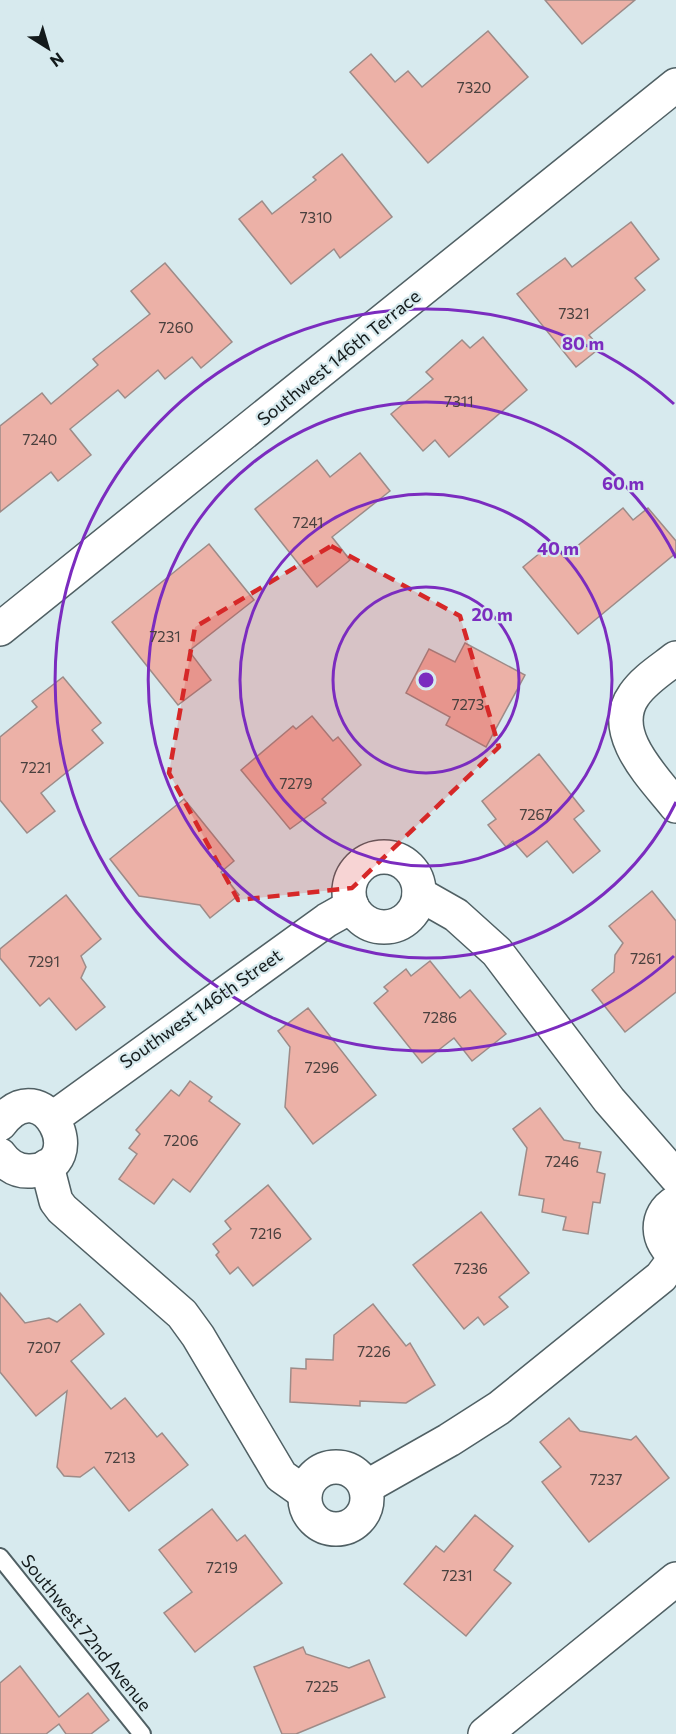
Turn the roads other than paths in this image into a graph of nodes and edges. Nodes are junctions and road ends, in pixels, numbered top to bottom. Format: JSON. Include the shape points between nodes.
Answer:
{"nodes":[{"id":1,"x":676,"y":85,"type":"edge"},
{"id":2,"x":0,"y":629,"type":"edge"},
{"id":3,"x":676,"y":658,"type":"edge"},
{"id":4,"x":676,"y":806,"type":"edge"},
{"id":5,"x":419,"y":894,"type":"junction"},
{"id":6,"x":352,"y":906,"type":"junction"},
{"id":7,"x":53,"y":1118,"type":"junction"},
{"id":8,"x":0,"y":1124,"type":"edge"},
{"id":9,"x":0,"y":1155,"type":"edge"},
{"id":10,"x":47,"y":1166,"type":"junction"},
{"id":11,"x":676,"y":1177,"type":"edge"},
{"id":12,"x":676,"y":1202,"type":"edge"},
{"id":13,"x":676,"y":1257,"type":"edge"},
{"id":14,"x":366,"y":1487,"type":"junction"},
{"id":15,"x":304,"y":1493,"type":"junction"},
{"id":16,"x":0,"y":1557,"type":"edge"},
{"id":17,"x":676,"y":1579,"type":"edge"},
{"id":18,"x":142,"y":1734,"type":"edge"},
{"id":19,"x":485,"y":1734,"type":"edge"}],
"edges":[{"from":1,"to":2,"type":"street","name":"Southwest 146th Terrace"},
{"from":3,"to":4,"type":"street","via":[[632,698],[626,727],[632,746]]},
{"from":5,"to":6,"type":"street","via":[[410,915],[390,926],[367,923]]},
{"from":5,"to":6,"type":"street","via":[[418,883],[406,864],[396,859],[373,859],[363,864],[351,883]]},
{"from":5,"to":11,"type":"street","via":[[456,915],[491,946],[609,1100]]},
{"from":6,"to":7,"type":"street","name":"Southwest 146th Street","via":[[327,920]]},
{"from":7,"to":8,"type":"street","via":[[34,1107],[23,1107]]},
{"from":7,"to":10,"type":"street","via":[[59,1127],[60,1149]]},
{"from":9,"to":10,"type":"street","via":[[25,1172]]},
{"from":10,"to":15,"type":"street","via":[[56,1201],[62,1209],[182,1314],[281,1476]]},
{"from":12,"to":13,"type":"street","via":[[660,1223],[662,1243]]},
{"from":13,"to":14,"type":"street","via":[[661,1277],[499,1407]]},
{"from":14,"to":15,"type":"street","via":[[352,1471],[332,1467],[314,1475]]},
{"from":14,"to":15,"type":"street","via":[[368,1498],[361,1518],[342,1529],[313,1521]]},
{"from":16,"to":18,"type":"lane","name":"Southwest 72nd Avenue"},
{"from":17,"to":19,"type":"street"}]}
